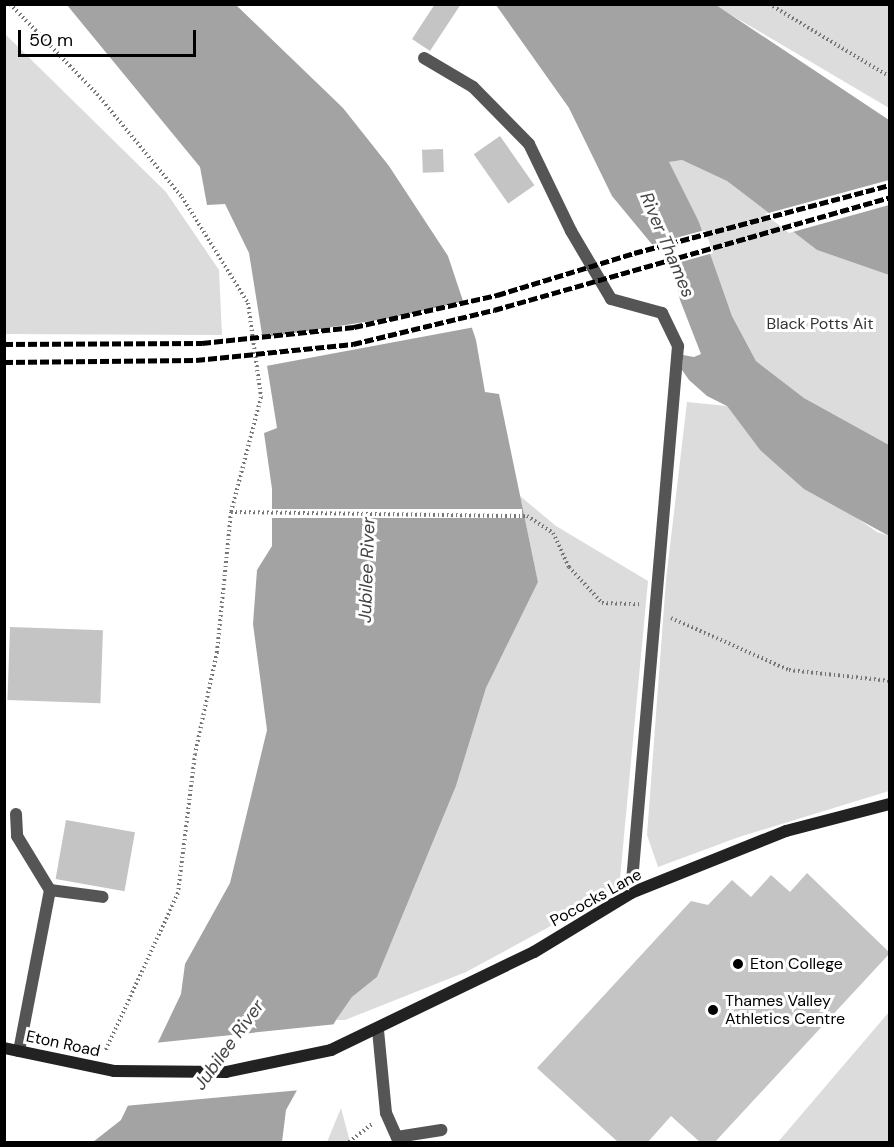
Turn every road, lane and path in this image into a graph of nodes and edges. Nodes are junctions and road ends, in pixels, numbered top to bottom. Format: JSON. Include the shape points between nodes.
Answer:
{"nodes":[{"id":1,"x":10,"y":4,"type":"edge"},
{"id":2,"x":769,"y":4,"type":"edge"},
{"id":3,"x":424,"y":57,"type":"dead end"},
{"id":4,"x":890,"y":77,"type":"edge"},
{"id":5,"x":231,"y":512,"type":"junction"},
{"id":6,"x":656,"y":606,"type":"junction"},
{"id":7,"x":890,"y":681,"type":"edge"},
{"id":8,"x":890,"y":804,"type":"edge"},
{"id":9,"x":16,"y":814,"type":"dead end"},
{"id":10,"x":50,"y":890,"type":"junction"},
{"id":11,"x":631,"y":893,"type":"junction"},
{"id":12,"x":103,"y":897,"type":"dead end"},
{"id":13,"x":378,"y":1030,"type":"junction"},
{"id":14,"x":4,"y":1048,"type":"edge"},
{"id":15,"x":331,"y":1050,"type":"joint"},
{"id":16,"x":19,"y":1051,"type":"junction"},
{"id":17,"x":97,"y":1069,"type":"junction"},
{"id":18,"x":386,"y":1113,"type":"junction"},
{"id":19,"x":441,"y":1130,"type":"dead end"},
{"id":20,"x":398,"y":1140,"type":"edge"},
{"id":21,"x":349,"y":1143,"type":"edge"}],
"edges":[{"from":1,"to":5,"type":"path","via":[[97,94],[182,197],[248,303],[261,397]]},
{"from":2,"to":4,"type":"path"},
{"from":3,"to":6,"type":"street","via":[[473,87],[529,144],[571,231],[611,299],[663,313],[678,346]]},
{"from":5,"to":6,"type":"path","via":[[527,516],[552,533],[569,567],[602,603]]},
{"from":5,"to":17,"type":"path","via":[[217,651],[195,754],[178,893]]},
{"from":6,"to":7,"type":"path","via":[[674,621],[789,670]]},
{"from":6,"to":11,"type":"street"},
{"from":8,"to":11,"type":"main road","name":"Pococks Lane","via":[[786,831]]},
{"from":9,"to":10,"type":"street","via":[[17,836]]},
{"from":10,"to":12,"type":"street"},
{"from":10,"to":16,"type":"street"},
{"from":11,"to":13,"type":"main road","name":"Pococks Lane","via":[[534,952]]},
{"from":13,"to":15,"type":"main road","name":"Pococks Lane"},
{"from":13,"to":18,"type":"street"},
{"from":14,"to":16,"type":"main road","name":"Eton Road"},
{"from":15,"to":17,"type":"main road","name":"Eton Road","via":[[226,1072]]},
{"from":16,"to":17,"type":"main road","name":"Eton Road"},
{"from":18,"to":20,"type":"street"},
{"from":18,"to":21,"type":"path"},
{"from":19,"to":20,"type":"street"}]}
